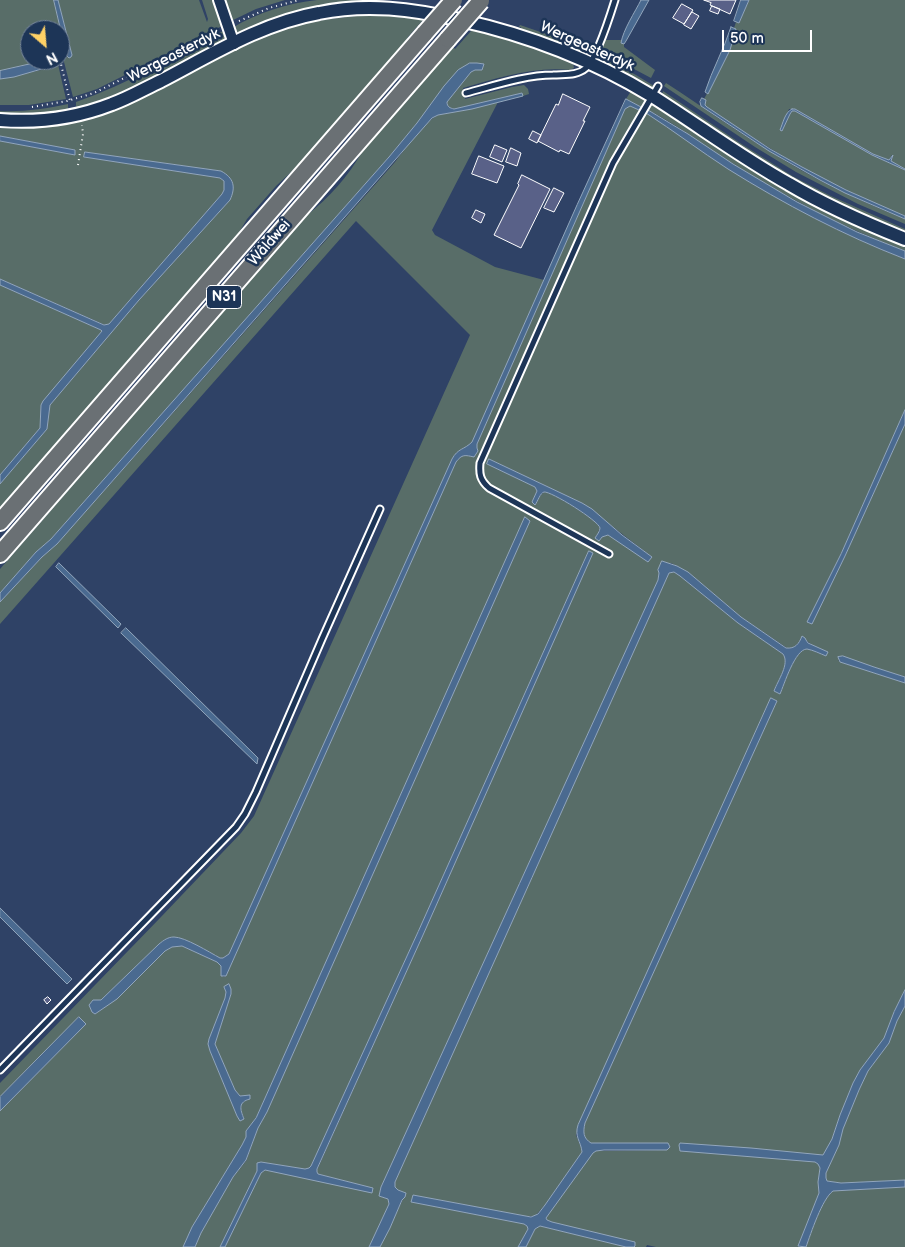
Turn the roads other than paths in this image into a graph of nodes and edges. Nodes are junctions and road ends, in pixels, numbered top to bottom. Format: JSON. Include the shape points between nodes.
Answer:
{"nodes":[{"id":1,"x":219,"y":0,"type":"edge"},
{"id":2,"x":454,"y":0,"type":"edge"},
{"id":3,"x":615,"y":0,"type":"edge"},
{"id":4,"x":482,"y":1,"type":"edge"},
{"id":5,"x":234,"y":44,"type":"junction"},
{"id":6,"x":591,"y":63,"type":"junction"},
{"id":7,"x":655,"y":91,"type":"junction"},
{"id":8,"x":466,"y":93,"type":"dead end"},
{"id":9,"x":0,"y":120,"type":"edge"},
{"id":10,"x":905,"y":239,"type":"edge"},
{"id":11,"x":380,"y":509,"type":"dead end"},
{"id":12,"x":0,"y":522,"type":"edge"},
{"id":13,"x":0,"y":554,"type":"edge"},
{"id":14,"x":610,"y":554,"type":"dead end"},
{"id":15,"x":0,"y":1070,"type":"edge"}],
"edges":[{"from":1,"to":5,"type":"street"},
{"from":2,"to":12,"type":"highway","name":"Wâldwei","number":"N31","bridge":true},
{"from":3,"to":6,"type":"lane"},
{"from":4,"to":13,"type":"highway","name":"Wâldwei","number":"N31","bridge":true},
{"from":5,"to":6,"type":"street","name":"Wergeasterdyk","via":[[289,20],[349,8],[377,7],[424,12],[480,24],[529,38]]},
{"from":5,"to":9,"type":"street","name":"Wergeasterdyk","via":[[112,104],[74,116],[38,121]]},
{"from":6,"to":7,"type":"street","name":"Wergeasterdyk"},
{"from":6,"to":8,"type":"lane","via":[[579,73],[532,77]]},
{"from":7,"to":10,"type":"street","name":"Wergeasterdyk","via":[[758,166],[840,211]]},
{"from":7,"to":14,"type":"lane","via":[[613,163],[480,463],[479,472],[489,488]]},
{"from":11,"to":15,"type":"lane","via":[[245,814]]}]}
